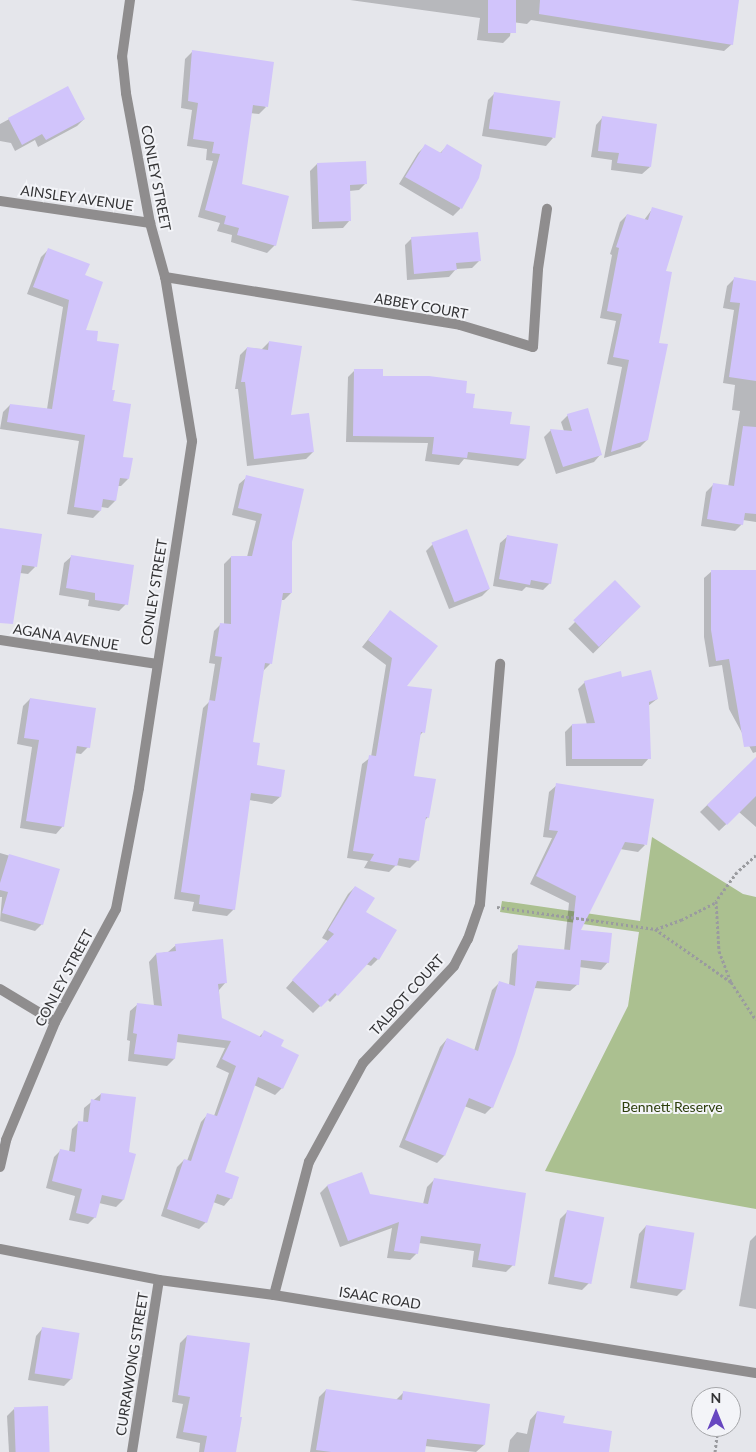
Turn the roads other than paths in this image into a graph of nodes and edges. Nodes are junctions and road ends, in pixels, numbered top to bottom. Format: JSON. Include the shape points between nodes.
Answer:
{"nodes":[{"id":1,"x":130,"y":0,"type":"edge"},
{"id":2,"x":0,"y":200,"type":"edge"},
{"id":3,"x":547,"y":209,"type":"dead end"},
{"id":4,"x":150,"y":223,"type":"junction"},
{"id":5,"x":165,"y":277,"type":"junction"},
{"id":6,"x":0,"y":640,"type":"edge"},
{"id":7,"x":157,"y":664,"type":"junction"},
{"id":8,"x":500,"y":664,"type":"dead end"},
{"id":9,"x":0,"y":989,"type":"edge"},
{"id":10,"x":55,"y":1022,"type":"junction"},
{"id":11,"x":0,"y":1167,"type":"edge"},
{"id":12,"x":0,"y":1249,"type":"edge"},
{"id":13,"x":159,"y":1280,"type":"junction"},
{"id":14,"x":274,"y":1295,"type":"junction"},
{"id":15,"x":756,"y":1373,"type":"edge"},
{"id":16,"x":132,"y":1452,"type":"edge"}],
"edges":[{"from":1,"to":4,"type":"street","name":"CONLEY STREET","via":[[122,56]]},
{"from":2,"to":4,"type":"street","name":"AINSLEY AVENUE"},
{"from":3,"to":5,"type":"street","name":"ABBEY COURT","via":[[538,269],[533,347],[460,325]]},
{"from":4,"to":5,"type":"street","name":"CONLEY STREET"},
{"from":5,"to":7,"type":"street","name":"CONLEY STREET","via":[[192,441]]},
{"from":6,"to":7,"type":"street","name":"AGANA AVENUE"},
{"from":7,"to":10,"type":"street","name":"CONLEY STREET","via":[[139,788],[116,909]]},
{"from":8,"to":14,"type":"street","name":"TALBOT COURT","via":[[480,904],[468,939],[454,966],[363,1063],[308,1162]]},
{"from":9,"to":10,"type":"street"},
{"from":10,"to":11,"type":"street","name":"CONLEY STREET","via":[[6,1140]]},
{"from":12,"to":13,"type":"street","name":"ISAAC ROAD"},
{"from":13,"to":14,"type":"street","name":"ISAAC ROAD"},
{"from":13,"to":16,"type":"street","name":"CURRAWONG STREET"},
{"from":14,"to":15,"type":"street","name":"ISAAC ROAD"}]}
